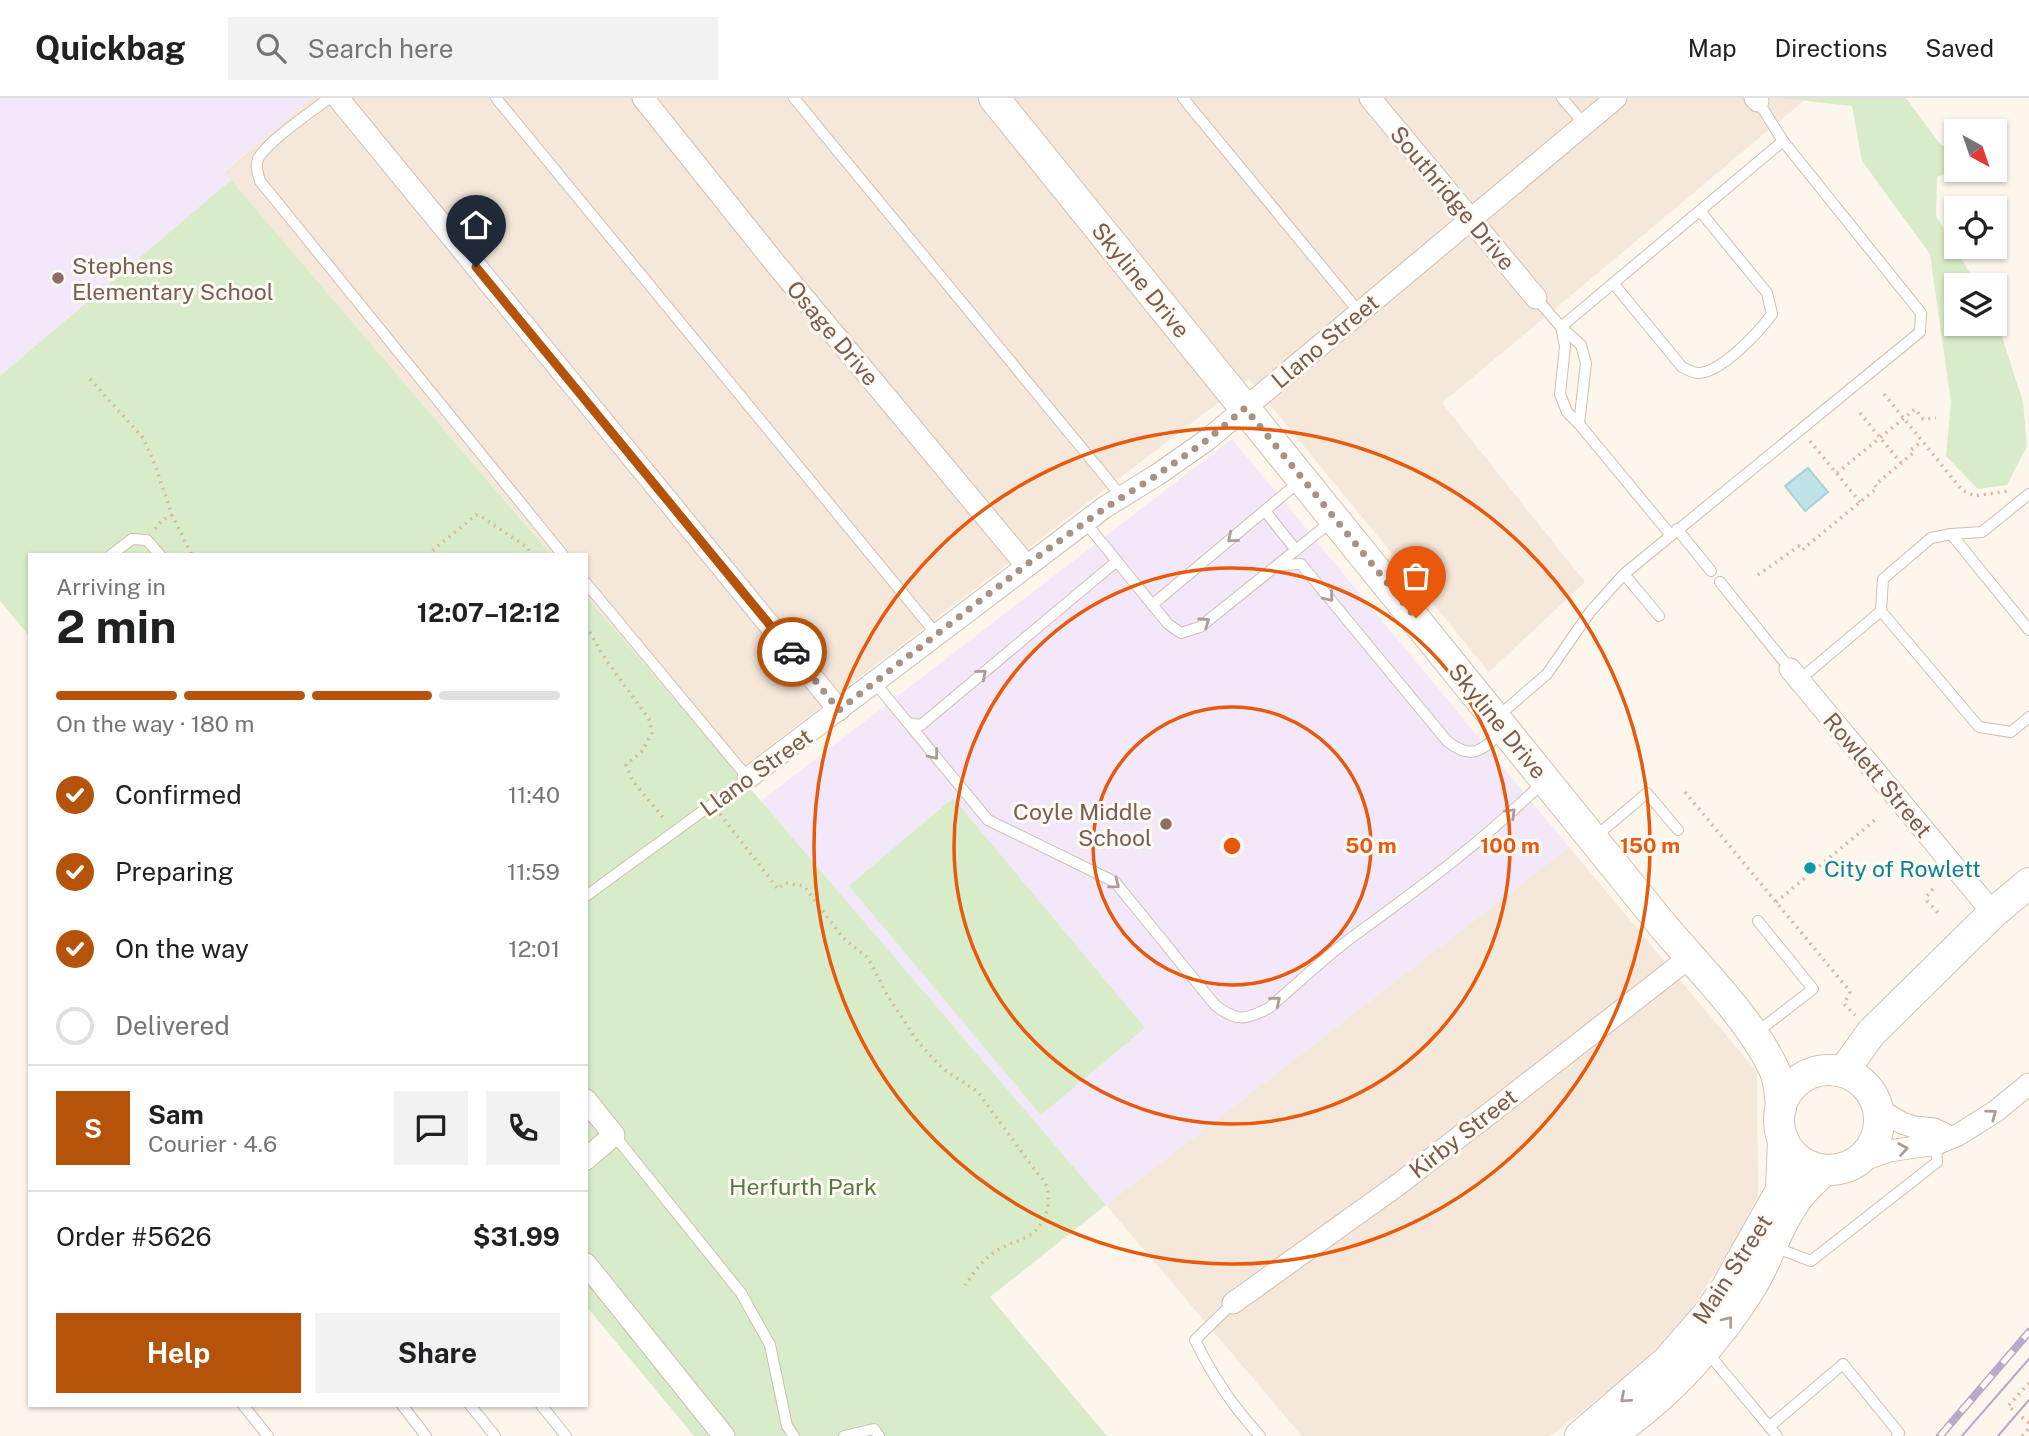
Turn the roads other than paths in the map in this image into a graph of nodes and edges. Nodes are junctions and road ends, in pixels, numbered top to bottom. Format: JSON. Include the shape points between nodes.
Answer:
{"nodes":[{"id":1,"x":329,"y":98,"type":"edge"},
{"id":2,"x":338,"y":98,"type":"edge"},
{"id":3,"x":496,"y":98,"type":"edge"},
{"id":4,"x":643,"y":98,"type":"edge"},
{"id":5,"x":794,"y":98,"type":"edge"},
{"id":6,"x":994,"y":98,"type":"edge"},
{"id":7,"x":1183,"y":98,"type":"edge"},
{"id":8,"x":1370,"y":98,"type":"edge"},
{"id":9,"x":1562,"y":98,"type":"edge"},
{"id":10,"x":1616,"y":98,"type":"edge"},
{"id":11,"x":1756,"y":100,"type":"edge"},
{"id":12,"x":1584,"y":124,"type":"junction"},
{"id":13,"x":1783,"y":141,"type":"junction"},
{"id":14,"x":1700,"y":211,"type":"junction"},
{"id":15,"x":1469,"y":220,"type":"junction"},
{"id":16,"x":1613,"y":283,"type":"junction"},
{"id":17,"x":1536,"y":298,"type":"joint"},
{"id":18,"x":1359,"y":312,"type":"junction"},
{"id":19,"x":1561,"y":327,"type":"junction"},
{"id":20,"x":1245,"y":408,"type":"junction"},
{"id":21,"x":1579,"y":424,"type":"junction"},
{"id":22,"x":1303,"y":479,"type":"junction"},
{"id":23,"x":2029,"y":494,"type":"edge"},
{"id":24,"x":1122,"y":497,"type":"junction"},
{"id":25,"x":1265,"y":511,"type":"junction"},
{"id":26,"x":1335,"y":519,"type":"junction"},
{"id":27,"x":1085,"y":523,"type":"junction"},
{"id":28,"x":1674,"y":532,"type":"junction"},
{"id":29,"x":1951,"y":534,"type":"junction"},
{"id":30,"x":1296,"y":550,"type":"junction"},
{"id":31,"x":114,"y":553,"type":"edge"},
{"id":32,"x":158,"y":553,"type":"edge"},
{"id":33,"x":561,"y":553,"type":"edge"},
{"id":34,"x":1116,"y":561,"type":"junction"},
{"id":35,"x":1026,"y":565,"type":"junction"},
{"id":36,"x":1277,"y":565,"type":"junction"},
{"id":37,"x":1711,"y":571,"type":"dead end"},
{"id":38,"x":1624,"y":574,"type":"junction"},
{"id":39,"x":1720,"y":582,"type":"dead end"},
{"id":40,"x":588,"y":585,"type":"edge"},
{"id":41,"x":1152,"y":605,"type":"junction"},
{"id":42,"x":1881,"y":611,"type":"junction"},
{"id":43,"x":1659,"y":616,"type":"dead end"},
{"id":44,"x":2029,"y":630,"type":"edge"},
{"id":45,"x":937,"y":635,"type":"junction"},
{"id":46,"x":1795,"y":675,"type":"junction"},
{"id":47,"x":875,"y":683,"type":"junction"},
{"id":48,"x":839,"y":710,"type":"junction"},
{"id":49,"x":2029,"y":717,"type":"edge"},
{"id":50,"x":908,"y":723,"type":"junction"},
{"id":51,"x":1501,"y":724,"type":"junction"},
{"id":52,"x":748,"y":778,"type":"junction"},
{"id":53,"x":1545,"y":779,"type":"junction"},
{"id":54,"x":1678,"y":830,"type":"dead end"},
{"id":55,"x":1593,"y":838,"type":"junction"},
{"id":56,"x":2029,"y":883,"type":"edge"},
{"id":57,"x":588,"y":895,"type":"edge"},
{"id":58,"x":1993,"y":913,"type":"junction"},
{"id":59,"x":1758,"y":922,"type":"dead end"},
{"id":60,"x":1690,"y":957,"type":"junction"},
{"id":61,"x":1906,"y":999,"type":"junction"},
{"id":62,"x":1748,"y":1024,"type":"junction"},
{"id":63,"x":1832,"y":1072,"type":"junction"},
{"id":64,"x":2029,"y":1084,"type":"edge"},
{"id":65,"x":1874,"y":1099,"type":"junction"},
{"id":66,"x":588,"y":1102,"type":"edge"},
{"id":67,"x":1781,"y":1108,"type":"junction"},
{"id":68,"x":614,"y":1135,"type":"junction"},
{"id":69,"x":1783,"y":1139,"type":"junction"},
{"id":70,"x":1943,"y":1141,"type":"junction"},
{"id":71,"x":588,"y":1157,"type":"edge"},
{"id":72,"x":1855,"y":1163,"type":"junction"},
{"id":73,"x":1824,"y":1170,"type":"junction"},
{"id":74,"x":1772,"y":1246,"type":"junction"},
{"id":75,"x":588,"y":1267,"type":"edge"},
{"id":76,"x":1233,"y":1303,"type":"joint"},
{"id":77,"x":1705,"y":1350,"type":"junction"},
{"id":78,"x":245,"y":1407,"type":"edge"},
{"id":79,"x":404,"y":1407,"type":"edge"},
{"id":80,"x":472,"y":1407,"type":"edge"},
{"id":81,"x":543,"y":1407,"type":"edge"},
{"id":82,"x":1769,"y":1427,"type":"junction"},
{"id":83,"x":268,"y":1436,"type":"edge"},
{"id":84,"x":426,"y":1436,"type":"edge"},
{"id":85,"x":495,"y":1436,"type":"edge"},
{"id":86,"x":566,"y":1436,"type":"edge"},
{"id":87,"x":724,"y":1436,"type":"edge"},
{"id":88,"x":794,"y":1436,"type":"edge"},
{"id":89,"x":844,"y":1436,"type":"edge"},
{"id":90,"x":879,"y":1436,"type":"edge"},
{"id":91,"x":1260,"y":1436,"type":"edge"},
{"id":92,"x":1580,"y":1436,"type":"edge"},
{"id":93,"x":1609,"y":1436,"type":"edge"},
{"id":94,"x":1777,"y":1436,"type":"edge"},
{"id":95,"x":1897,"y":1436,"type":"edge"}],
"edges":[{"from":1,"to":33,"type":"lane","via":[[259,157],[260,181]]},
{"from":2,"to":48,"type":"street"},
{"from":3,"to":45,"type":"lane"},
{"from":4,"to":35,"type":"street","name":"Osage Drive"},
{"from":5,"to":24,"type":"lane"},
{"from":6,"to":20,"type":"street","name":"Skyline Drive"},
{"from":7,"to":18,"type":"lane"},
{"from":8,"to":15,"type":"street","name":"Southridge Drive"},
{"from":9,"to":12,"type":"lane"},
{"from":10,"to":12,"type":"street","name":"Llano Street"},
{"from":11,"to":13,"type":"lane"},
{"from":12,"to":15,"type":"street","name":"Llano Street"},
{"from":13,"to":14,"type":"lane"},
{"from":13,"to":28,"type":"lane","via":[[1921,313],[1920,332]]},
{"from":14,"to":16,"type":"lane"},
{"from":14,"to":16,"type":"lane","via":[[1767,293],[1772,314],[1761,330],[1714,370],[1696,374],[1682,367]]},
{"from":15,"to":17,"type":"street","name":"Southridge Drive"},
{"from":15,"to":18,"type":"street","name":"Llano Street"},
{"from":16,"to":19,"type":"lane"},
{"from":17,"to":19,"type":"lane"},
{"from":18,"to":20,"type":"street","name":"Llano Street"},
{"from":19,"to":21,"type":"lane","via":[[1565,346],[1560,394],[1567,412]]},
{"from":19,"to":21,"type":"lane","via":[[1581,345],[1586,363]]},
{"from":20,"to":22,"type":"street","name":"Skyline Drive"},
{"from":20,"to":24,"type":"street","name":"Llano Street"},
{"from":21,"to":28,"type":"lane"},
{"from":22,"to":25,"type":"lane"},
{"from":22,"to":26,"type":"street","name":"Skyline Drive"},
{"from":23,"to":29,"type":"lane","via":[[1982,532]]},
{"from":24,"to":27,"type":"street","name":"Llano Street"},
{"from":25,"to":30,"type":"lane"},
{"from":25,"to":41,"type":"lane","one_way":true},
{"from":26,"to":30,"type":"lane"},
{"from":26,"to":51,"type":"street","name":"Skyline Drive"},
{"from":27,"to":34,"type":"lane"},
{"from":27,"to":35,"type":"street","name":"Llano Street"},
{"from":28,"to":37,"type":"lane"},
{"from":28,"to":38,"type":"lane"},
{"from":29,"to":42,"type":"lane","via":[[1931,538],[1883,579]]},
{"from":29,"to":44,"type":"lane"},
{"from":30,"to":36,"type":"lane"},
{"from":31,"to":32,"type":"lane","via":[[132,539],[147,540]]},
{"from":34,"to":41,"type":"lane"},
{"from":50,"to":34,"type":"lane","one_way":true,"via":[[921,725]]},
{"from":35,"to":45,"type":"street","name":"Llano Street"},
{"from":41,"to":36,"type":"lane","one_way":true,"via":[[1181,634],[1200,628]]},
{"from":36,"to":51,"type":"lane","one_way":true,"via":[[1301,564],[1458,750],[1481,750]]},
{"from":38,"to":43,"type":"lane"},
{"from":38,"to":51,"type":"lane","via":[[1590,612],[1547,674]]},
{"from":39,"to":46,"type":"lane"},
{"from":40,"to":52,"type":"lane"},
{"from":42,"to":46,"type":"lane"},
{"from":42,"to":49,"type":"lane","via":[[1979,727],[2011,732]]},
{"from":45,"to":47,"type":"street","name":"Llano Street"},
{"from":46,"to":58,"type":"street","name":"Rowlett Street"},
{"from":47,"to":48,"type":"street","name":"Llano Street"},
{"from":47,"to":50,"type":"lane"},
{"from":48,"to":52,"type":"street","name":"Llano Street"},
{"from":50,"to":53,"type":"lane","one_way":true,"via":[[988,820],[1115,882],[1215,1005],[1242,1018],[1269,1008],[1499,825]]},
{"from":51,"to":53,"type":"street","name":"Skyline Drive"},
{"from":52,"to":57,"type":"lane","name":"Llano Street"},
{"from":53,"to":55,"type":"street","name":"Skyline Drive"},
{"from":54,"to":55,"type":"lane","via":[[1647,793]]},
{"from":55,"to":60,"type":"street","name":"Skyline Drive"},
{"from":56,"to":58,"type":"street"},
{"from":58,"to":61,"type":"street"},
{"from":59,"to":62,"type":"lane","via":[[1813,989]]},
{"from":60,"to":62,"type":"street","name":"Skyline Drive"},
{"from":60,"to":76,"type":"street","name":"Kirby Street","via":[[1399,1184]]},
{"from":61,"to":63,"type":"street"},
{"from":61,"to":65,"type":"street","via":[[1874,1065]]},
{"from":62,"to":63,"type":"street","name":"Skyline Drive","via":[[1793,1059]]},
{"from":62,"to":67,"type":"street","name":"Skyline Drive","via":[[1773,1066]]},
{"from":63,"to":65,"type":"street","via":[[1857,1079]]},
{"from":63,"to":67,"type":"street","via":[[1807,1075],[1795,1083]]},
{"from":70,"to":64,"type":"street","one_way":true,"via":[[1983,1121]]},
{"from":65,"to":70,"type":"street","via":[[1902,1123],[1934,1129]]},
{"from":65,"to":72,"type":"street","via":[[1880,1125],[1876,1140]]},
{"from":66,"to":68,"type":"street"},
{"from":67,"to":69,"type":"street","name":"Main Street"},
{"from":68,"to":71,"type":"street"},
{"from":68,"to":88,"type":"lane","via":[[741,1293],[770,1345],[787,1426]]},
{"from":69,"to":73,"type":"street","via":[[1799,1160]]},
{"from":69,"to":92,"type":"street","name":"Main Street","one_way":true,"via":[[1781,1190],[1726,1288],[1667,1361]]},
{"from":72,"to":70,"type":"street","one_way":true},
{"from":70,"to":74,"type":"lane","via":[[1937,1161],[1811,1261]]},
{"from":72,"to":73,"type":"street"},
{"from":73,"to":74,"type":"street","name":"Main Street","via":[[1796,1200]]},
{"from":77,"to":74,"type":"street","name":"Main Street","one_way":true,"via":[[1734,1314]]},
{"from":75,"to":87,"type":"street"},
{"from":76,"to":91,"type":"lane","via":[[1195,1339],[1233,1407]]},
{"from":77,"to":82,"type":"lane"},
{"from":77,"to":93,"type":"street","name":"Main Street"},
{"from":78,"to":83,"type":"lane"},
{"from":79,"to":84,"type":"lane"},
{"from":80,"to":85,"type":"lane"},
{"from":81,"to":86,"type":"lane"},
{"from":82,"to":94,"type":"lane"},
{"from":82,"to":95,"type":"lane","via":[[1843,1364]]},
{"from":89,"to":90,"type":"lane","via":[[874,1429]]}]}
